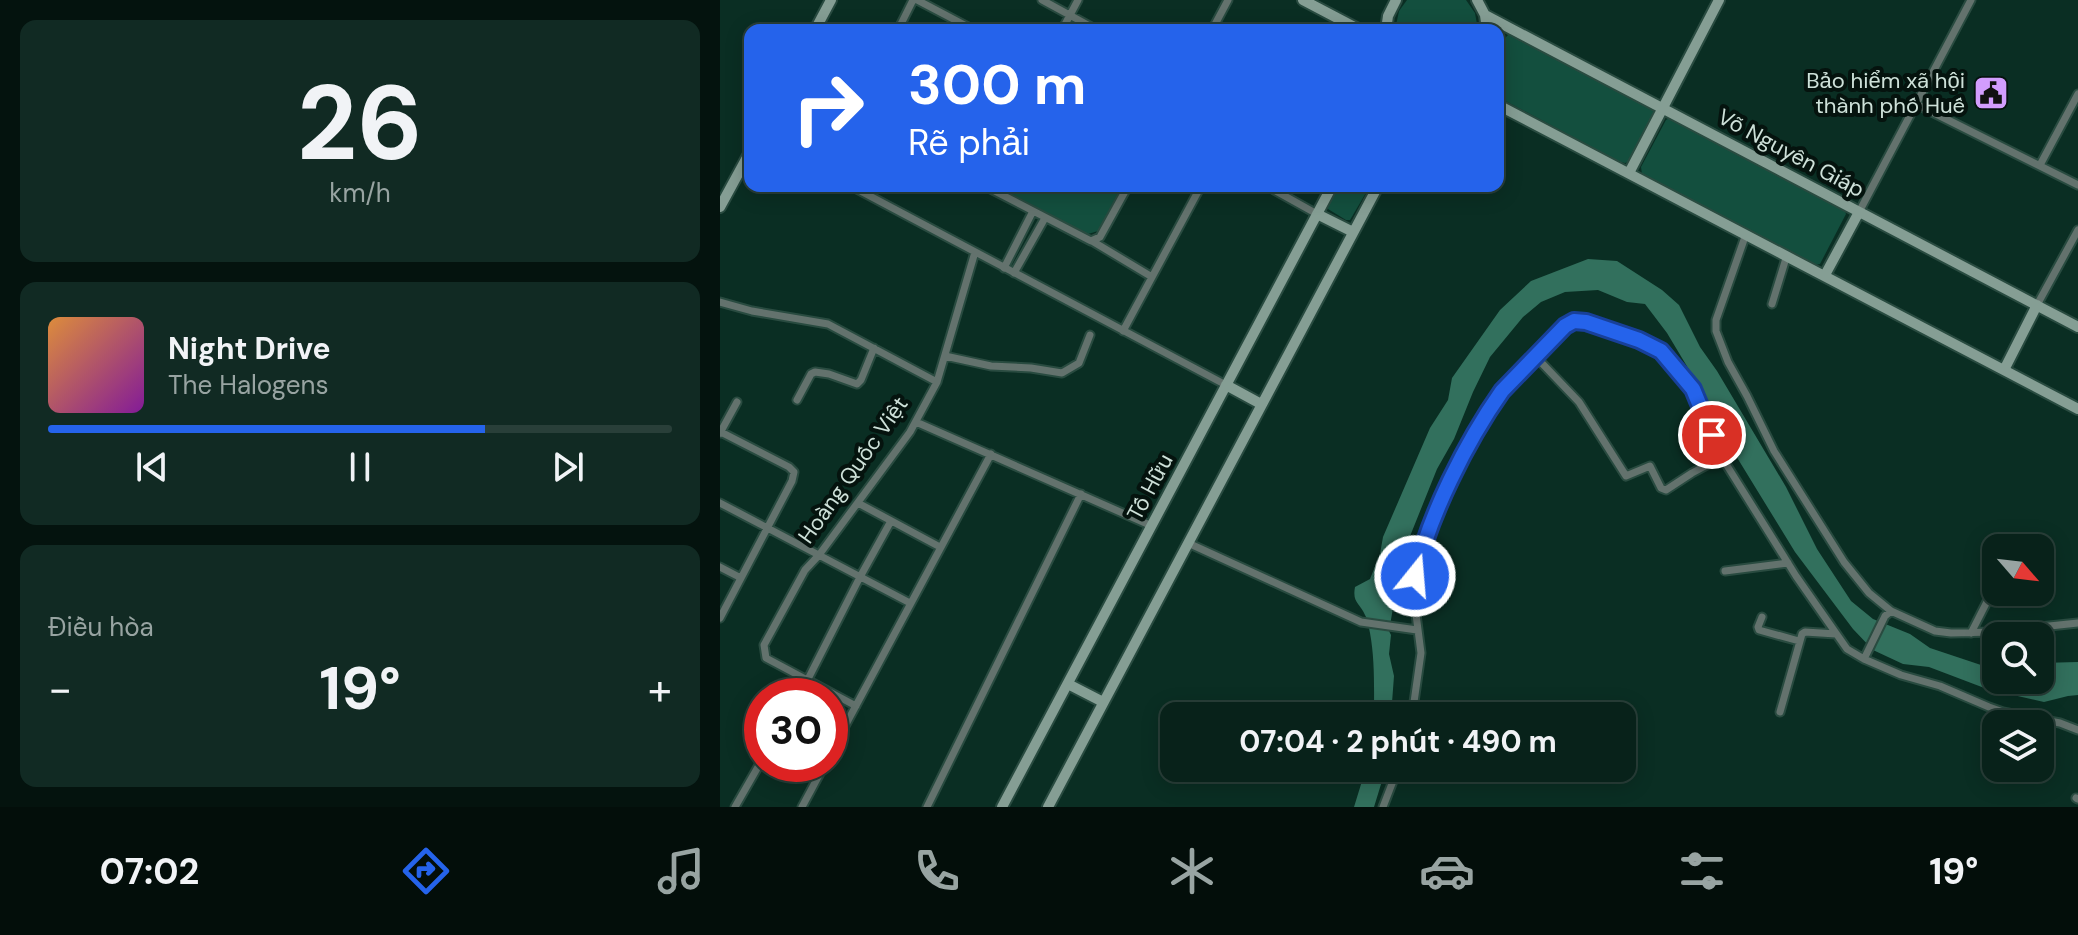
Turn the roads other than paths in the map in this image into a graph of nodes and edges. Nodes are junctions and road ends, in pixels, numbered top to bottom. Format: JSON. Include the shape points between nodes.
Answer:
{"nodes":[{"id":1,"x":831,"y":0,"type":"edge"},
{"id":2,"x":915,"y":0,"type":"edge"},
{"id":3,"x":1042,"y":0,"type":"edge"},
{"id":4,"x":1078,"y":0,"type":"edge"},
{"id":5,"x":1228,"y":0,"type":"edge"},
{"id":6,"x":1303,"y":0,"type":"edge"},
{"id":7,"x":1396,"y":0,"type":"edge"},
{"id":8,"x":1477,"y":0,"type":"edge"},
{"id":9,"x":1719,"y":0,"type":"edge"},
{"id":10,"x":1971,"y":0,"type":"edge"},
{"id":11,"x":1485,"y":15,"type":"junction"},
{"id":12,"x":1070,"y":16,"type":"junction"},
{"id":13,"x":818,"y":24,"type":"edge"},
{"id":14,"x":901,"y":24,"type":"edge"},
{"id":15,"x":962,"y":24,"type":"edge"},
{"id":16,"x":1065,"y":24,"type":"edge"},
{"id":17,"x":1085,"y":24,"type":"edge"},
{"id":18,"x":1215,"y":24,"type":"edge"},
{"id":19,"x":1349,"y":24,"type":"edge"},
{"id":20,"x":1387,"y":24,"type":"edge"},
{"id":21,"x":1486,"y":24,"type":"edge"},
{"id":22,"x":1502,"y":24,"type":"edge"},
{"id":23,"x":1504,"y":25,"type":"edge"},
{"id":24,"x":2078,"y":94,"type":"edge"},
{"id":25,"x":1916,"y":104,"type":"junction"},
{"id":26,"x":1504,"y":108,"type":"edge"},
{"id":27,"x":1663,"y":108,"type":"junction"},
{"id":28,"x":744,"y":163,"type":"edge"},
{"id":29,"x":2040,"y":165,"type":"junction"},
{"id":30,"x":1629,"y":173,"type":"junction"},
{"id":31,"x":2078,"y":185,"type":"edge"},
{"id":32,"x":862,"y":192,"type":"edge"},
{"id":33,"x":997,"y":192,"type":"edge"},
{"id":34,"x":1125,"y":192,"type":"edge"},
{"id":35,"x":1198,"y":192,"type":"edge"},
{"id":36,"x":1278,"y":192,"type":"edge"},
{"id":37,"x":1329,"y":192,"type":"edge"},
{"id":38,"x":1375,"y":192,"type":"edge"},
{"id":39,"x":720,"y":207,"type":"edge"},
{"id":40,"x":1033,"y":211,"type":"junction"},
{"id":41,"x":1859,"y":212,"type":"junction"},
{"id":42,"x":1317,"y":214,"type":"junction"},
{"id":43,"x":1045,"y":218,"type":"junction"},
{"id":44,"x":2078,"y":230,"type":"edge"},
{"id":45,"x":1353,"y":232,"type":"junction"},
{"id":46,"x":1746,"y":234,"type":"junction"},
{"id":47,"x":1091,"y":241,"type":"junction"},
{"id":48,"x":975,"y":252,"type":"junction"},
{"id":49,"x":1787,"y":255,"type":"junction"},
{"id":50,"x":1004,"y":268,"type":"junction"},
{"id":51,"x":1014,"y":273,"type":"junction"},
{"id":52,"x":1825,"y":275,"type":"junction"},
{"id":53,"x":1152,"y":277,"type":"junction"},
{"id":54,"x":720,"y":302,"type":"edge"},
{"id":55,"x":1772,"y":304,"type":"dead end"},
{"id":56,"x":2037,"y":305,"type":"junction"},
{"id":57,"x":2078,"y":327,"type":"edge"},
{"id":58,"x":1123,"y":331,"type":"junction"},
{"id":59,"x":1090,"y":335,"type":"dead end"},
{"id":60,"x":874,"y":348,"type":"junction"},
{"id":61,"x":945,"y":356,"type":"junction"},
{"id":62,"x":1536,"y":357,"type":"junction"},
{"id":63,"x":2004,"y":370,"type":"junction"},
{"id":64,"x":937,"y":382,"type":"junction"},
{"id":65,"x":1226,"y":385,"type":"junction"},
{"id":66,"x":797,"y":400,"type":"dead end"},
{"id":67,"x":737,"y":402,"type":"dead end"},
{"id":68,"x":1261,"y":404,"type":"junction"},
{"id":69,"x":2078,"y":409,"type":"edge"},
{"id":70,"x":916,"y":422,"type":"junction"},
{"id":71,"x":720,"y":432,"type":"edge"},
{"id":72,"x":991,"y":454,"type":"junction"},
{"id":73,"x":1722,"y":457,"type":"junction"},
{"id":74,"x":1081,"y":494,"type":"junction"},
{"id":75,"x":720,"y":503,"type":"edge"},
{"id":76,"x":858,"y":503,"type":"junction"},
{"id":77,"x":891,"y":521,"type":"junction"},
{"id":78,"x":1152,"y":526,"type":"junction"},
{"id":79,"x":768,"y":529,"type":"junction"},
{"id":80,"x":1188,"y":543,"type":"junction"},
{"id":81,"x":940,"y":547,"type":"junction"},
{"id":82,"x":819,"y":555,"type":"junction"},
{"id":83,"x":1788,"y":563,"type":"junction"},
{"id":84,"x":720,"y":567,"type":"edge"},
{"id":85,"x":1725,"y":571,"type":"dead end"},
{"id":86,"x":860,"y":577,"type":"junction"},
{"id":87,"x":741,"y":578,"type":"junction"},
{"id":88,"x":910,"y":603,"type":"junction"},
{"id":89,"x":1985,"y":606,"type":"edge"},
{"id":90,"x":1888,"y":614,"type":"junction"},
{"id":91,"x":1762,"y":617,"type":"dead end"},
{"id":92,"x":720,"y":618,"type":"edge"},
{"id":93,"x":2078,"y":623,"type":"edge"},
{"id":94,"x":1417,"y":630,"type":"junction"},
{"id":95,"x":1971,"y":633,"type":"junction"},
{"id":96,"x":1836,"y":634,"type":"junction"},
{"id":97,"x":1799,"y":641,"type":"junction"},
{"id":98,"x":1865,"y":656,"type":"junction"},
{"id":99,"x":802,"y":678,"type":"edge"},
{"id":100,"x":809,"y":678,"type":"edge"},
{"id":101,"x":1068,"y":684,"type":"junction"},
{"id":102,"x":848,"y":702,"type":"edge"},
{"id":103,"x":1103,"y":702,"type":"junction"},
{"id":104,"x":1414,"y":702,"type":"edge"},
{"id":105,"x":856,"y":706,"type":"junction"},
{"id":106,"x":1780,"y":712,"type":"dead end"},
{"id":107,"x":848,"y":721,"type":"edge"},
{"id":108,"x":2078,"y":730,"type":"edge"},
{"id":109,"x":749,"y":782,"type":"edge"},
{"id":110,"x":815,"y":782,"type":"edge"},
{"id":111,"x":1393,"y":782,"type":"edge"},
{"id":112,"x":735,"y":807,"type":"edge"},
{"id":113,"x":802,"y":807,"type":"edge"},
{"id":114,"x":927,"y":807,"type":"edge"},
{"id":115,"x":1002,"y":807,"type":"edge"},
{"id":116,"x":1048,"y":807,"type":"edge"},
{"id":117,"x":1383,"y":807,"type":"edge"}],
"edges":[{"from":1,"to":13,"type":"street"},
{"from":2,"to":14,"type":"street"},
{"from":2,"to":15,"type":"street"},
{"from":3,"to":12,"type":"street"},
{"from":4,"to":12,"type":"street"},
{"from":5,"to":18,"type":"street"},
{"from":6,"to":19,"type":"street"},
{"from":7,"to":20,"type":"street"},
{"from":8,"to":11,"type":"street"},
{"from":9,"to":27,"type":"street"},
{"from":10,"to":25,"type":"street"},
{"from":11,"to":21,"type":"street"},
{"from":11,"to":22,"type":"street","name":"Võ Nguyên Giáp"},
{"from":12,"to":16,"type":"street"},
{"from":12,"to":17,"type":"street"},
{"from":23,"to":27,"type":"street","name":"Võ Nguyên Giáp"},
{"from":24,"to":29,"type":"street"},
{"from":25,"to":29,"type":"street"},
{"from":25,"to":41,"type":"street"},
{"from":26,"to":30,"type":"street"},
{"from":27,"to":30,"type":"street"},
{"from":27,"to":41,"type":"street","name":"Võ Nguyên Giáp"},
{"from":28,"to":39,"type":"street"},
{"from":29,"to":31,"type":"street"},
{"from":30,"to":46,"type":"street"},
{"from":32,"to":48,"type":"street"},
{"from":33,"to":40,"type":"street"},
{"from":34,"to":47,"type":"street","via":[[1100,237]]},
{"from":35,"to":53,"type":"street"},
{"from":36,"to":42,"type":"street"},
{"from":37,"to":42,"type":"street","name":"Tố Hữu"},
{"from":38,"to":45,"type":"street"},
{"from":40,"to":43,"type":"street"},
{"from":40,"to":50,"type":"street"},
{"from":41,"to":52,"type":"street"},
{"from":41,"to":56,"type":"street","name":"Võ Nguyên Giáp"},
{"from":42,"to":45,"type":"street"},
{"from":42,"to":65,"type":"street","name":"Tố Hữu"},
{"from":43,"to":47,"type":"street"},
{"from":43,"to":51,"type":"street"},
{"from":44,"to":56,"type":"street"},
{"from":45,"to":68,"type":"street"},
{"from":46,"to":49,"type":"street"},
{"from":46,"to":90,"type":"street","via":[[1716,331],[1774,451],[1844,562]]},
{"from":47,"to":53,"type":"street"},
{"from":48,"to":50,"type":"street"},
{"from":48,"to":61,"type":"street","name":"Hoàng Quốc Việt"},
{"from":49,"to":52,"type":"street"},
{"from":49,"to":55,"type":"street"},
{"from":50,"to":51,"type":"street"},
{"from":51,"to":58,"type":"street"},
{"from":52,"to":63,"type":"street"},
{"from":53,"to":58,"type":"street"},
{"from":54,"to":60,"type":"street","via":[[828,324]]},
{"from":56,"to":57,"type":"street","name":"Võ Nguyên Giáp"},
{"from":56,"to":63,"type":"street"},
{"from":58,"to":65,"type":"street"},
{"from":59,"to":61,"type":"street","via":[[1079,363],[1062,373]]},
{"from":60,"to":64,"type":"street"},
{"from":60,"to":66,"type":"street","via":[[857,384],[813,372]]},
{"from":61,"to":64,"type":"street","name":"Hoàng Quốc Việt"},
{"from":62,"to":73,"type":"street","via":[[1574,321],[1658,348],[1693,389]]},
{"from":62,"to":73,"type":"street","via":[[1583,407],[1626,476],[1650,466],[1666,490]]},
{"from":62,"to":94,"type":"street","via":[[1494,403],[1436,514],[1413,584]]},
{"from":63,"to":69,"type":"street"},
{"from":64,"to":70,"type":"street","name":"Hoàng Quốc Việt"},
{"from":65,"to":68,"type":"street"},
{"from":65,"to":78,"type":"street","name":"Tố Hữu"},
{"from":67,"to":71,"type":"street"},
{"from":68,"to":80,"type":"street"},
{"from":70,"to":72,"type":"street"},
{"from":70,"to":76,"type":"street","name":"Hoàng Quốc Việt"},
{"from":71,"to":79,"type":"street","via":[[794,472]]},
{"from":72,"to":74,"type":"street"},
{"from":72,"to":81,"type":"street"},
{"from":73,"to":83,"type":"street"},
{"from":74,"to":78,"type":"street"},
{"from":74,"to":114,"type":"street"},
{"from":75,"to":79,"type":"street"},
{"from":76,"to":77,"type":"street"},
{"from":76,"to":82,"type":"street","name":"Hoàng Quốc Việt"},
{"from":77,"to":81,"type":"street"},
{"from":77,"to":86,"type":"street"},
{"from":78,"to":101,"type":"street","name":"Tố Hữu"},
{"from":79,"to":82,"type":"street"},
{"from":79,"to":87,"type":"street"},
{"from":80,"to":94,"type":"street","via":[[1361,622]]},
{"from":80,"to":103,"type":"street"},
{"from":81,"to":88,"type":"street"},
{"from":82,"to":86,"type":"street"},
{"from":82,"to":99,"type":"street","name":"Hoàng Quốc Việt","via":[[805,570],[764,645],[766,658]]},
{"from":83,"to":85,"type":"street"},
{"from":83,"to":96,"type":"street"},
{"from":84,"to":87,"type":"street"},
{"from":86,"to":88,"type":"street"},
{"from":86,"to":100,"type":"street"},
{"from":87,"to":92,"type":"street"},
{"from":88,"to":105,"type":"street"},
{"from":89,"to":95,"type":"street"},
{"from":90,"to":95,"type":"street","via":[[1935,631]]},
{"from":90,"to":98,"type":"street"},
{"from":91,"to":97,"type":"street","via":[[1759,630]]},
{"from":93,"to":95,"type":"street"},
{"from":94,"to":104,"type":"street","via":[[1421,653]]},
{"from":96,"to":97,"type":"street","via":[[1805,632]]},
{"from":96,"to":98,"type":"street","via":[[1847,649]]},
{"from":97,"to":106,"type":"street"},
{"from":98,"to":108,"type":"street","via":[[1901,675],[2003,712]]},
{"from":101,"to":103,"type":"street"},
{"from":101,"to":115,"type":"street","name":"Tố Hữu"},
{"from":102,"to":105,"type":"street"},
{"from":103,"to":116,"type":"street"},
{"from":105,"to":107,"type":"street"},
{"from":109,"to":112,"type":"street"},
{"from":110,"to":113,"type":"street"},
{"from":111,"to":117,"type":"street"}]}
